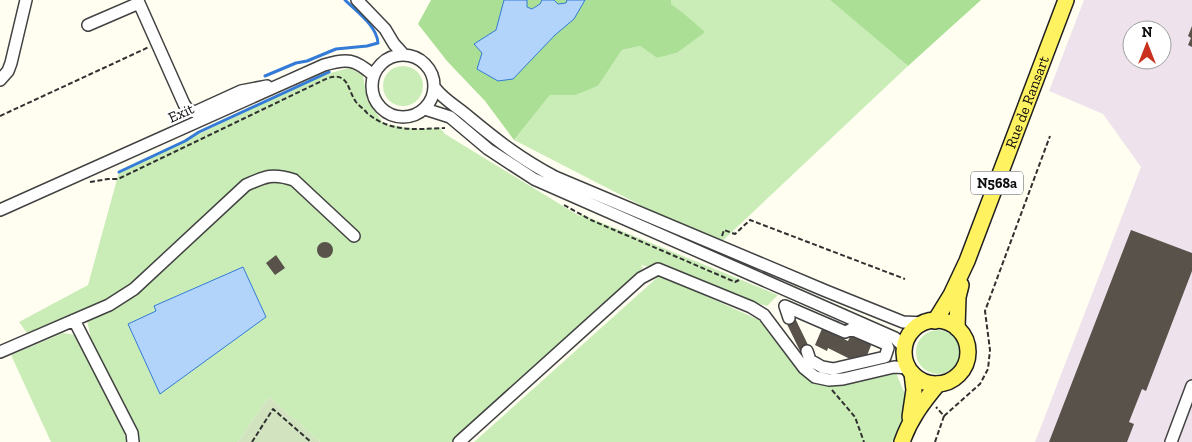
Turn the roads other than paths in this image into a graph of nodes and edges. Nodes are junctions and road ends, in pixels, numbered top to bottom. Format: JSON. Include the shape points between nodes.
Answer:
{"nodes":[{"id":1,"x":26,"y":0,"type":"edge"},
{"id":2,"x":357,"y":0,"type":"edge"},
{"id":3,"x":1066,"y":0,"type":"edge"},
{"id":4,"x":88,"y":25,"type":"dead end"},
{"id":5,"x":403,"y":54,"type":"junction"},
{"id":6,"x":307,"y":73,"type":"junction"},
{"id":7,"x":373,"y":76,"type":"junction"},
{"id":8,"x":0,"y":80,"type":"edge"},
{"id":9,"x":435,"y":88,"type":"junction"},
{"id":10,"x":425,"y":109,"type":"junction"},
{"id":11,"x":0,"y":210,"type":"edge"},
{"id":12,"x":354,"y":236,"type":"dead end"},
{"id":13,"x":967,"y":261,"type":"junction"},
{"id":14,"x":826,"y":291,"type":"junction"},
{"id":15,"x":804,"y":298,"type":"junction"},
{"id":16,"x":74,"y":320,"type":"junction"},
{"id":17,"x":930,"y":322,"type":"junction"},
{"id":18,"x":863,"y":324,"type":"junction"},
{"id":19,"x":957,"y":328,"type":"junction"},
{"id":20,"x":851,"y":329,"type":"junction"},
{"id":21,"x":905,"y":348,"type":"junction"},
{"id":22,"x":807,"y":351,"type":"dead end"},
{"id":23,"x":0,"y":352,"type":"edge"},
{"id":24,"x":911,"y":371,"type":"junction"},
{"id":25,"x":938,"y":384,"type":"junction"},
{"id":26,"x":1192,"y":386,"type":"edge"},
{"id":27,"x":909,"y":424,"type":"junction"},
{"id":28,"x":132,"y":442,"type":"edge"},
{"id":29,"x":460,"y":442,"type":"edge"},
{"id":30,"x":902,"y":442,"type":"edge"},
{"id":31,"x":1170,"y":442,"type":"edge"}],
"edges":[{"from":1,"to":8,"type":"street","via":[[11,63]]},
{"from":2,"to":5,"type":"street","via":[[386,29]]},
{"from":3,"to":13,"type":"main road","name":"Rue de Ransart","number":"N568a"},
{"from":4,"to":6,"type":"street","via":[[139,3],[184,104],[194,112],[240,91]]},
{"from":5,"to":7,"type":"street","via":[[385,60]]},
{"from":5,"to":9,"type":"street","via":[[417,58],[429,67]]},
{"from":6,"to":7,"type":"street","name":"Exit","via":[[346,60],[358,63]]},
{"from":6,"to":11,"type":"street","name":"Exit"},
{"from":7,"to":10,"type":"street","via":[[372,92],[386,113],[402,118]]},
{"from":9,"to":10,"type":"street"},
{"from":9,"to":14,"type":"street","via":[[495,139],[555,177]]},
{"from":10,"to":15,"type":"street","via":[[450,117],[488,149],[534,179]]},
{"from":12,"to":16,"type":"street","via":[[294,180],[266,176],[246,185],[134,289],[109,305]]},
{"from":13,"to":17,"type":"main road","name":"Rue de Ransart","number":"N568a","via":[[951,295]]},
{"from":13,"to":19,"type":"main road","name":"Rue de Ransart","number":"N568a","via":[[958,297]]},
{"from":14,"to":15,"type":"street"},
{"from":14,"to":17,"type":"street","via":[[903,322]]},
{"from":15,"to":18,"type":"street"},
{"from":15,"to":20,"type":"street","via":[[794,315],[845,332]]},
{"from":16,"to":23,"type":"street"},
{"from":16,"to":28,"type":"street","via":[[132,433]]},
{"from":17,"to":19,"type":"main road","via":[[947,322]]},
{"from":17,"to":21,"type":"main road","number":"N568a","via":[[912,333]]},
{"from":18,"to":20,"type":"street"},
{"from":18,"to":21,"type":"street","via":[[895,338]]},
{"from":19,"to":25,"type":"main road","number":"N568a","via":[[968,346],[968,357],[958,376]]},
{"from":20,"to":22,"type":"street","via":[[886,344],[885,357],[833,370],[810,360]]},
{"from":21,"to":24,"type":"main road","number":"N568a","via":[[905,358]]},
{"from":24,"to":25,"type":"main road","via":[[928,383]]},
{"from":24,"to":27,"type":"main road","number":"N568a","via":[[914,390]]},
{"from":24,"to":29,"type":"street","via":[[894,367],[843,379],[815,377],[804,368],[764,315],[752,307],[658,269],[641,278]]},
{"from":25,"to":27,"type":"main road","number":"N568a"},
{"from":26,"to":31,"type":"street"},
{"from":27,"to":30,"type":"main road","number":"N568a"}]}
